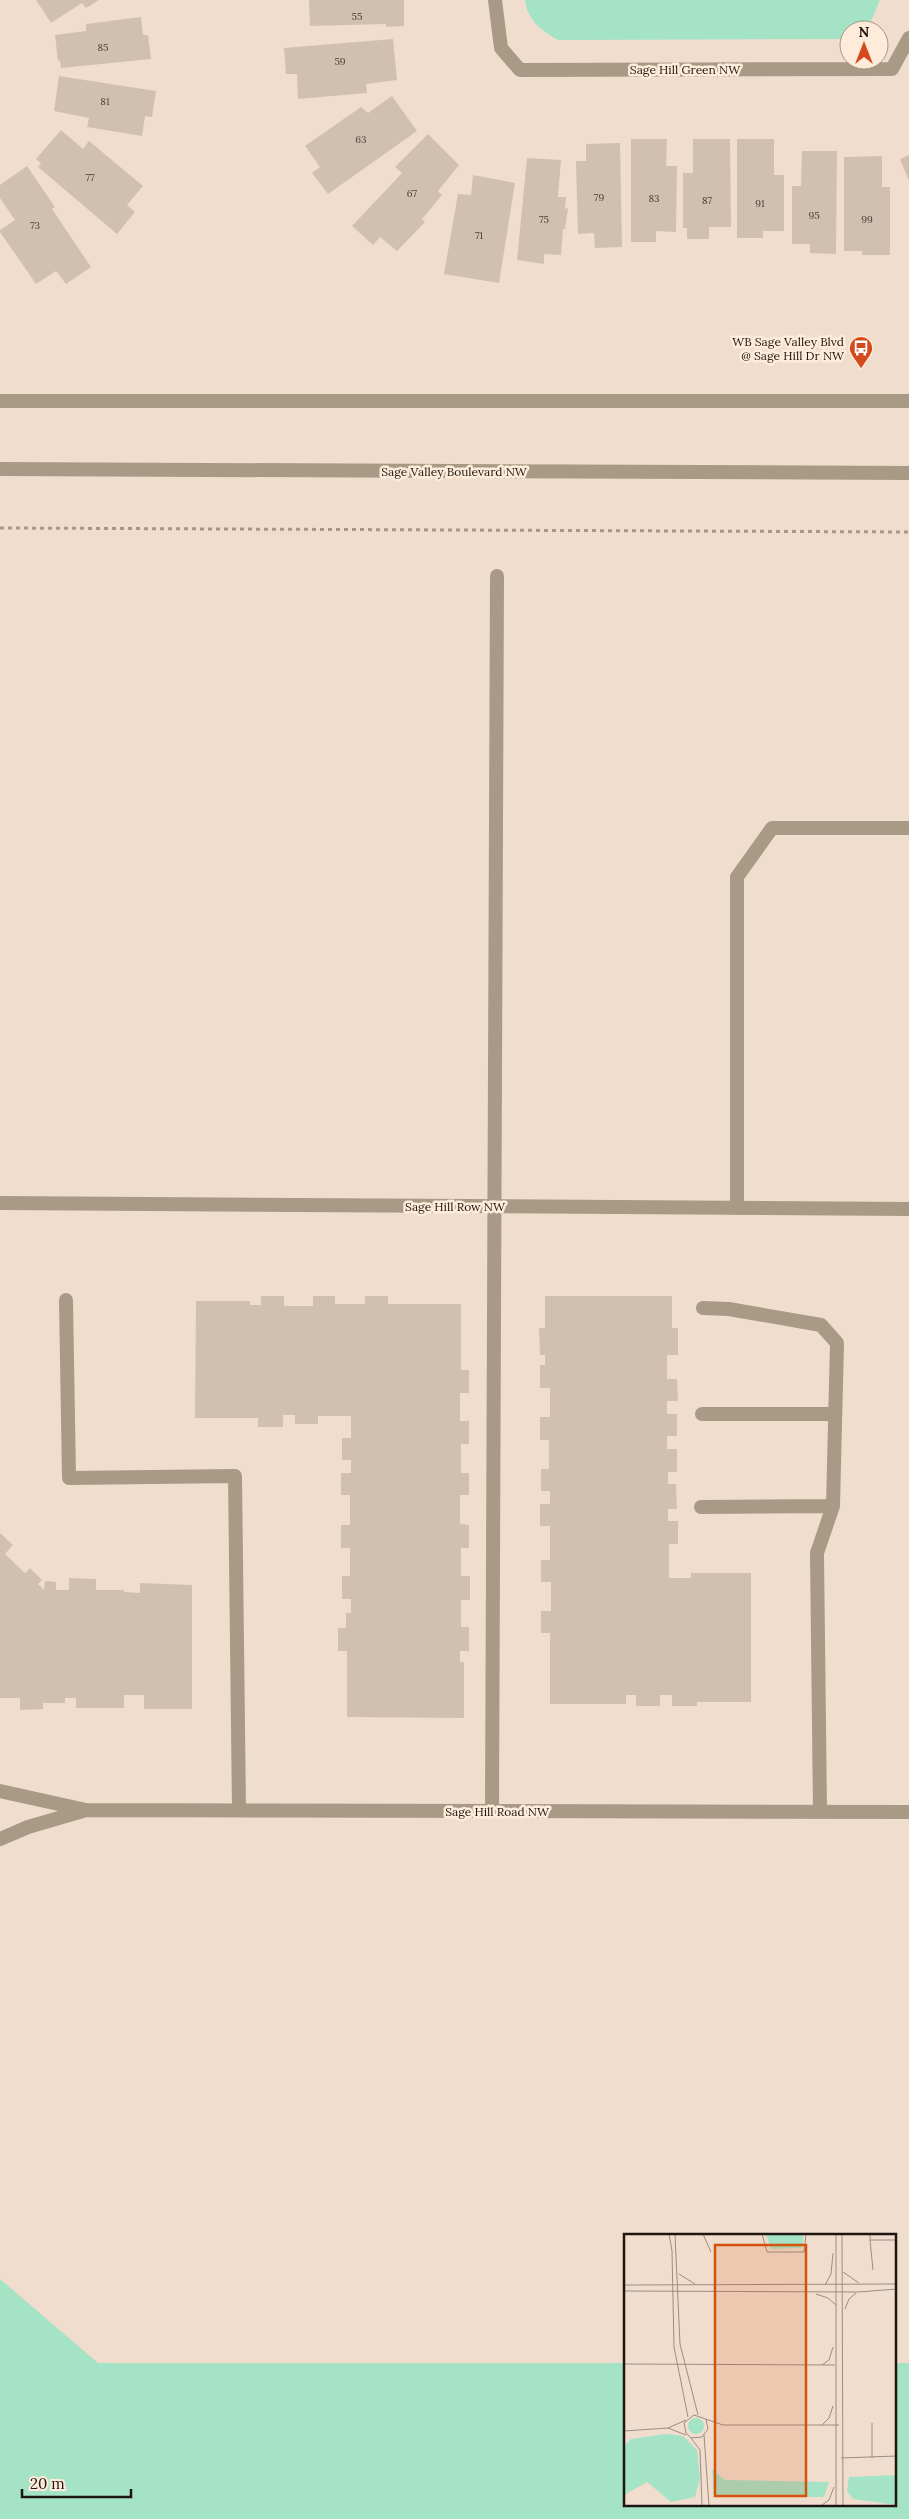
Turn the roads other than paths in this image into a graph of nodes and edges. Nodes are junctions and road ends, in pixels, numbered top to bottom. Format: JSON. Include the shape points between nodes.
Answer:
{"nodes":[{"id":1,"x":495,"y":0,"type":"edge"},
{"id":2,"x":909,"y":38,"type":"edge"},
{"id":3,"x":0,"y":401,"type":"edge"},
{"id":4,"x":909,"y":401,"type":"edge"},
{"id":5,"x":0,"y":469,"type":"edge"},
{"id":6,"x":909,"y":473,"type":"edge"},
{"id":7,"x":497,"y":576,"type":"dead end"},
{"id":8,"x":909,"y":828,"type":"edge"},
{"id":9,"x":0,"y":1203,"type":"edge"},
{"id":10,"x":494,"y":1206,"type":"junction"},
{"id":11,"x":737,"y":1208,"type":"junction"},
{"id":12,"x":909,"y":1209,"type":"edge"},
{"id":13,"x":66,"y":1300,"type":"dead end"},
{"id":14,"x":703,"y":1308,"type":"dead end"},
{"id":15,"x":702,"y":1414,"type":"dead end"},
{"id":16,"x":835,"y":1414,"type":"junction"},
{"id":17,"x":832,"y":1506,"type":"junction"},
{"id":18,"x":701,"y":1507,"type":"dead end"},
{"id":19,"x":0,"y":1791,"type":"edge"},
{"id":20,"x":86,"y":1810,"type":"junction"},
{"id":21,"x":238,"y":1810,"type":"junction"},
{"id":22,"x":492,"y":1811,"type":"junction"},
{"id":23,"x":820,"y":1812,"type":"junction"},
{"id":24,"x":909,"y":1812,"type":"edge"},
{"id":25,"x":0,"y":1839,"type":"edge"}],
"edges":[{"from":1,"to":2,"type":"street","name":"Sage Hill Green NW","via":[[501,48],[520,70],[892,69]]},
{"from":3,"to":4,"type":"street"},
{"from":5,"to":6,"type":"street","name":"Sage Valley Boulevard NW"},
{"from":7,"to":10,"type":"street"},
{"from":8,"to":11,"type":"street","via":[[772,828],[737,877]]},
{"from":9,"to":10,"type":"street","name":"Sage Hill Row NW"},
{"from":10,"to":11,"type":"street","name":"Sage Hill Row NW"},
{"from":10,"to":22,"type":"street"},
{"from":11,"to":12,"type":"street","name":"Sage Hill Row NW"},
{"from":13,"to":21,"type":"street","via":[[69,1478],[235,1476]]},
{"from":14,"to":16,"type":"street","via":[[729,1309],[821,1325],[838,1343]]},
{"from":15,"to":16,"type":"street"},
{"from":16,"to":17,"type":"street"},
{"from":17,"to":18,"type":"street"},
{"from":17,"to":23,"type":"street","via":[[817,1553]]},
{"from":19,"to":20,"type":"street","name":"Sage Hill Road NW"},
{"from":20,"to":21,"type":"street","name":"Sage Hill Road NW"},
{"from":20,"to":25,"type":"street","name":"Sage Hill Road NW"},
{"from":21,"to":22,"type":"street","name":"Sage Hill Road NW"},
{"from":22,"to":23,"type":"street","name":"Sage Hill Road NW"},
{"from":23,"to":24,"type":"street","name":"Sage Hill Road NW"}]}
